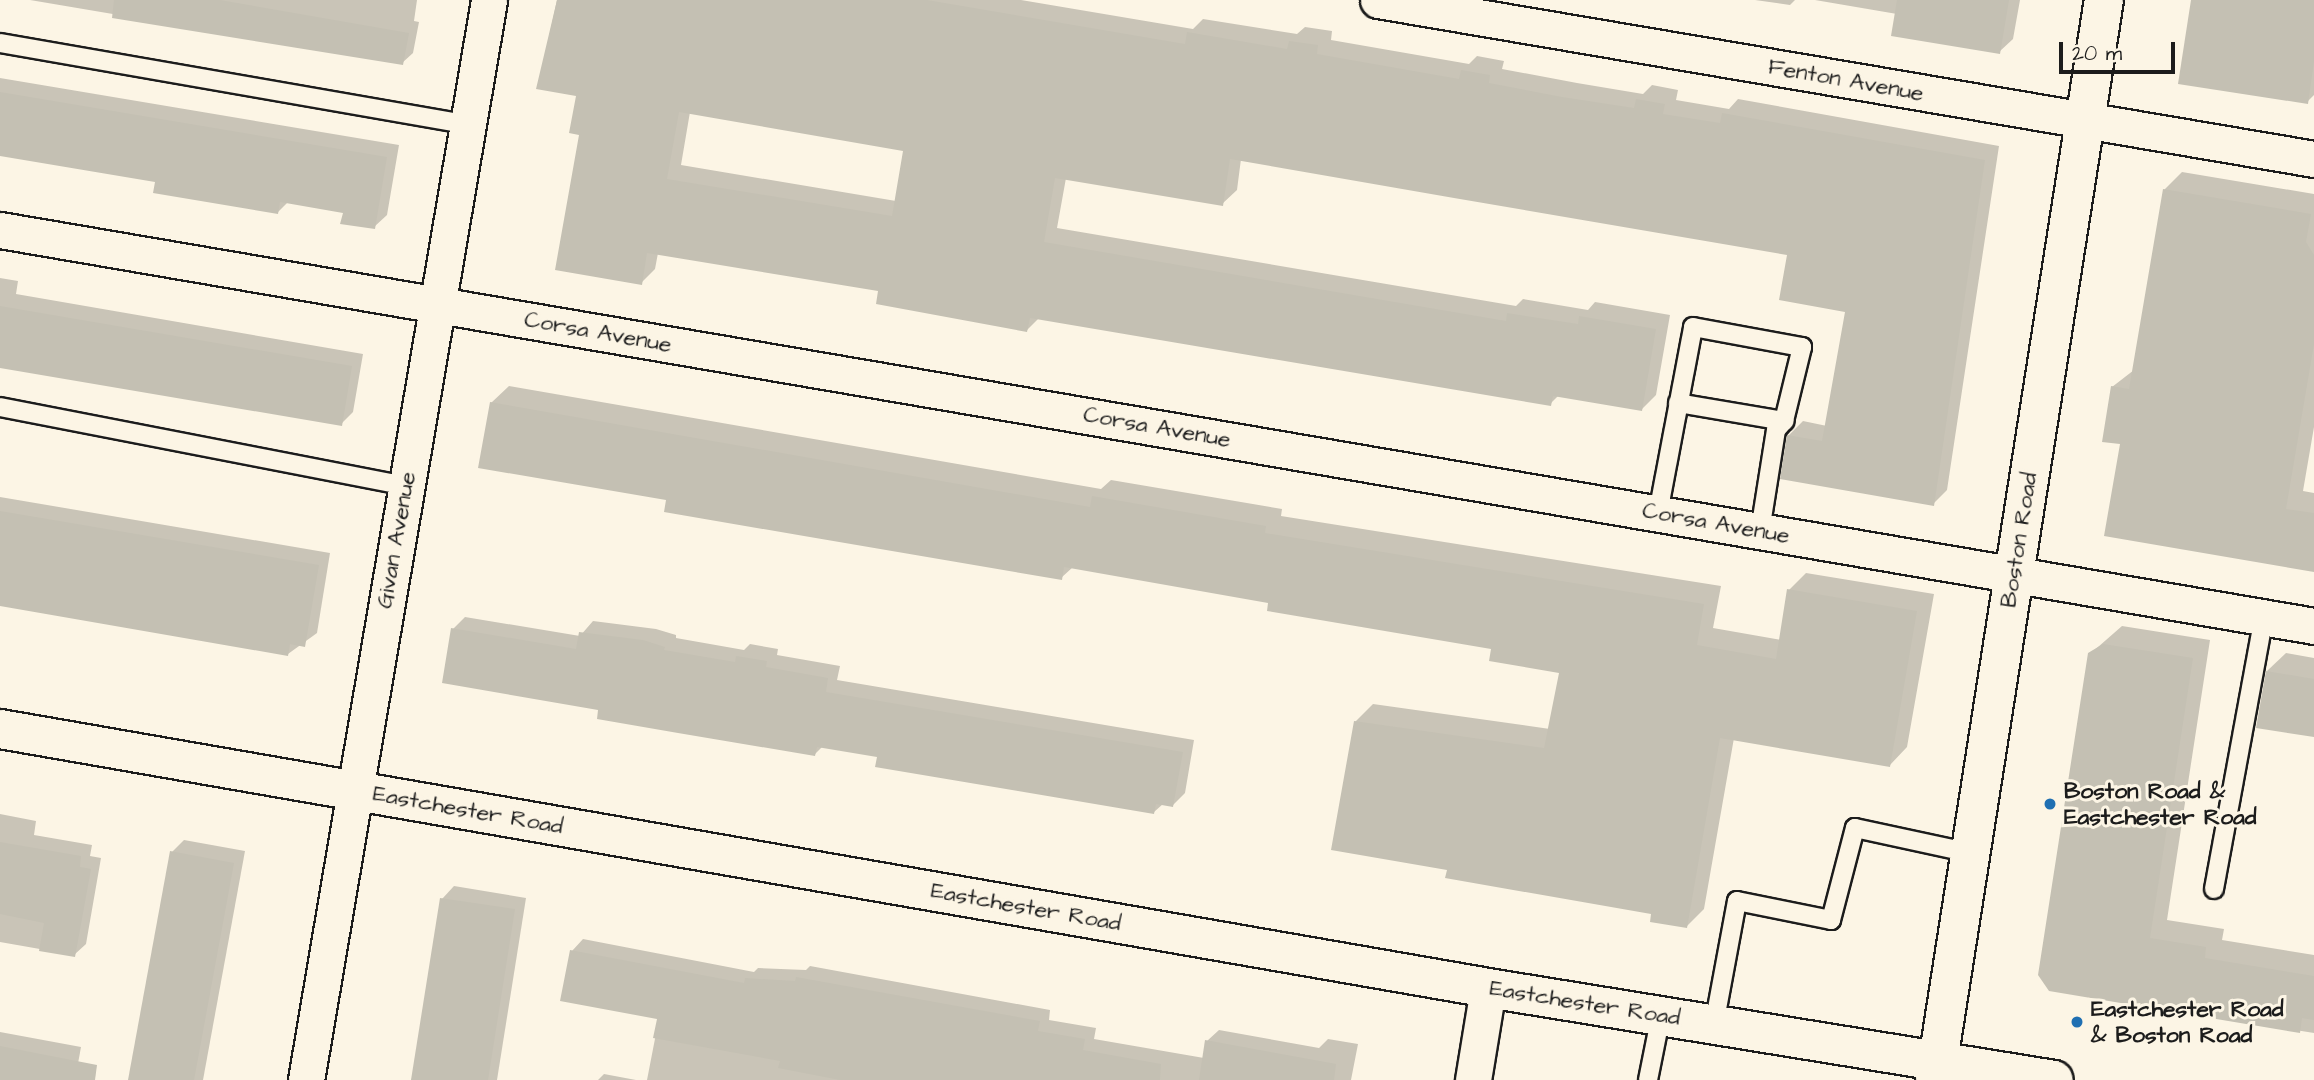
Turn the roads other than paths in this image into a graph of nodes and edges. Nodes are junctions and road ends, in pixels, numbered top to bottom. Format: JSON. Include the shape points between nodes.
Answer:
{"nodes":[{"id":1,"x":489,"y":0,"type":"edge"},
{"id":2,"x":1378,"y":0,"type":"edge"},
{"id":3,"x":2104,"y":0,"type":"edge"},
{"id":4,"x":0,"y":43,"type":"edge"},
{"id":5,"x":2085,"y":120,"type":"junction"},
{"id":6,"x":468,"y":125,"type":"junction"},
{"id":7,"x":2314,"y":159,"type":"edge"},
{"id":8,"x":0,"y":230,"type":"edge"},
{"id":9,"x":437,"y":304,"type":"junction"},
{"id":10,"x":1678,"y":403,"type":"junction"},
{"id":11,"x":0,"y":407,"type":"edge"},
{"id":12,"x":1784,"y":421,"type":"junction"},
{"id":13,"x":406,"y":486,"type":"junction"},
{"id":14,"x":1658,"y":513,"type":"junction"},
{"id":15,"x":1760,"y":531,"type":"junction"},
{"id":16,"x":2014,"y":574,"type":"junction"},
{"id":17,"x":2264,"y":617,"type":"junction"},
{"id":18,"x":2314,"y":626,"type":"edge"},
{"id":19,"x":0,"y":729,"type":"edge"},
{"id":20,"x":353,"y":790,"type":"junction"},
{"id":21,"x":1970,"y":853,"type":"junction"},
{"id":22,"x":2214,"y":889,"type":"dead end"},
{"id":23,"x":1488,"y":988,"type":"junction"},
{"id":24,"x":1661,"y":1015,"type":"junction"},
{"id":25,"x":1714,"y":1025,"type":"junction"},
{"id":26,"x":1937,"y":1070,"type":"edge"},
{"id":27,"x":306,"y":1080,"type":"edge"},
{"id":28,"x":1473,"y":1080,"type":"edge"},
{"id":29,"x":1648,"y":1080,"type":"edge"},
{"id":30,"x":2054,"y":1080,"type":"edge"}],
"edges":[{"from":1,"to":6,"type":"street","name":"Givan Avenue"},
{"from":2,"to":5,"type":"street","name":"Fenton Avenue"},
{"from":3,"to":5,"type":"main road","name":"Boston Road"},
{"from":4,"to":6,"type":"lane"},
{"from":5,"to":7,"type":"street","name":"Fenton Avenue"},
{"from":5,"to":16,"type":"main road","name":"Boston Road"},
{"from":6,"to":9,"type":"street","name":"Givan Avenue"},
{"from":8,"to":9,"type":"street","name":"Corsa Avenue"},
{"from":9,"to":13,"type":"street","name":"Givan Avenue"},
{"from":9,"to":14,"type":"street","name":"Corsa Avenue"},
{"from":10,"to":12,"type":"lane"},
{"from":10,"to":12,"type":"lane","via":[[1693,327],[1802,347]]},
{"from":10,"to":14,"type":"lane"},
{"from":11,"to":13,"type":"lane"},
{"from":12,"to":15,"type":"lane","via":[[1776,430]]},
{"from":13,"to":20,"type":"street","name":"Givan Avenue"},
{"from":14,"to":15,"type":"street","name":"Corsa Avenue"},
{"from":15,"to":16,"type":"street","name":"Corsa Avenue"},
{"from":16,"to":17,"type":"street","name":"Corsa Avenue"},
{"from":16,"to":21,"type":"main road","name":"Boston Road"},
{"from":17,"to":18,"type":"street","name":"Corsa Avenue"},
{"from":17,"to":22,"type":"lane"},
{"from":19,"to":20,"type":"main road","name":"Eastchester Road"},
{"from":20,"to":23,"type":"main road","name":"Eastchester Road"},
{"from":20,"to":27,"type":"street","name":"Givan Avenue"},
{"from":21,"to":25,"type":"lane","via":[[1855,828],[1831,920],[1737,901]]},
{"from":21,"to":26,"type":"main road","name":"Boston Road"},
{"from":23,"to":24,"type":"main road","name":"Eastchester Road"},
{"from":23,"to":28,"type":"street"},
{"from":24,"to":25,"type":"main road","name":"Eastchester Road"},
{"from":24,"to":29,"type":"lane"},
{"from":25,"to":26,"type":"main road","name":"Eastchester Road"},
{"from":26,"to":30,"type":"main road","name":"Eastchester Road"}]}
